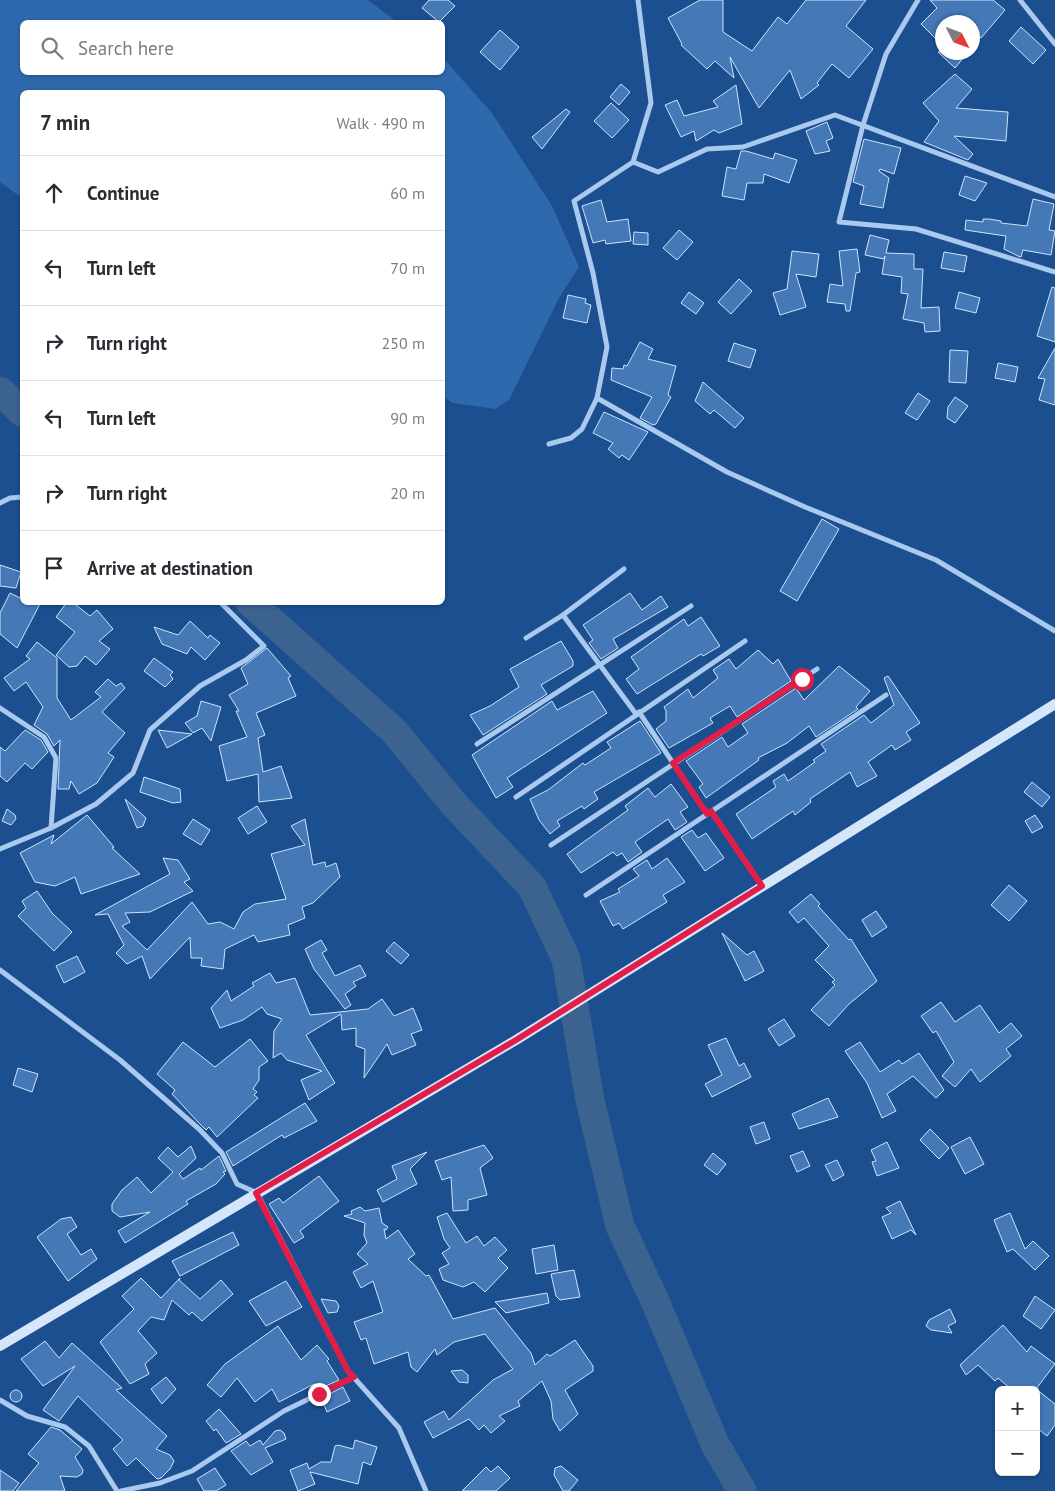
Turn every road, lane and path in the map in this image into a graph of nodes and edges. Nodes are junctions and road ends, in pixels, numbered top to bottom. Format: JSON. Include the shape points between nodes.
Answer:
{"nodes":[{"id":1,"x":638,"y":0,"type":"edge"},
{"id":2,"x":918,"y":0,"type":"edge"},
{"id":3,"x":1020,"y":0,"type":"edge"},
{"id":4,"x":1055,"y":44,"type":"edge"},
{"id":5,"x":863,"y":125,"type":"junction"},
{"id":6,"x":633,"y":162,"type":"junction"},
{"id":7,"x":1055,"y":197,"type":"edge"},
{"id":8,"x":1055,"y":272,"type":"edge"},
{"id":9,"x":597,"y":398,"type":"junction"},
{"id":10,"x":550,"y":444,"type":"dead end"},
{"id":11,"x":20,"y":497,"type":"edge"},
{"id":12,"x":0,"y":503,"type":"edge"},
{"id":13,"x":624,"y":569,"type":"dead end"},
{"id":14,"x":223,"y":605,"type":"edge"},
{"id":15,"x":691,"y":606,"type":"dead end"},
{"id":16,"x":563,"y":615,"type":"junction"},
{"id":17,"x":1055,"y":631,"type":"edge"},
{"id":18,"x":526,"y":638,"type":"dead end"},
{"id":19,"x":745,"y":641,"type":"dead end"},
{"id":20,"x":599,"y":665,"type":"junction"},
{"id":21,"x":818,"y":669,"type":"dead end"},
{"id":22,"x":886,"y":696,"type":"dead end"},
{"id":23,"x":1055,"y":704,"type":"edge"},
{"id":24,"x":0,"y":708,"type":"edge"},
{"id":25,"x":638,"y":713,"type":"junction"},
{"id":26,"x":477,"y":744,"type":"dead end"},
{"id":27,"x":673,"y":763,"type":"junction"},
{"id":28,"x":516,"y":797,"type":"dead end"},
{"id":29,"x":709,"y":812,"type":"junction"},
{"id":30,"x":51,"y":828,"type":"junction"},
{"id":31,"x":551,"y":845,"type":"dead end"},
{"id":32,"x":0,"y":849,"type":"edge"},
{"id":33,"x":762,"y":886,"type":"junction"},
{"id":34,"x":586,"y":895,"type":"dead end"},
{"id":35,"x":0,"y":970,"type":"edge"},
{"id":36,"x":256,"y":1193,"type":"junction"},
{"id":37,"x":0,"y":1346,"type":"edge"},
{"id":38,"x":354,"y":1377,"type":"junction"},
{"id":39,"x":0,"y":1400,"type":"edge"},
{"id":40,"x":119,"y":1491,"type":"edge"},
{"id":41,"x":426,"y":1491,"type":"edge"}],
"edges":[{"from":1,"to":6,"type":"street","via":[[651,103]]},
{"from":2,"to":5,"type":"street","via":[[886,54]]},
{"from":3,"to":4,"type":"street"},
{"from":5,"to":6,"type":"street","via":[[835,115],[743,147],[707,149],[658,172]]},
{"from":5,"to":7,"type":"street"},
{"from":5,"to":8,"type":"street","via":[[839,222],[916,229]]},
{"from":6,"to":9,"type":"street","via":[[574,200],[593,272],[607,347]]},
{"from":9,"to":10,"type":"street","via":[[582,429],[571,438]]},
{"from":9,"to":17,"type":"street","via":[[727,472],[936,560]]},
{"from":11,"to":12,"type":"street"},
{"from":13,"to":16,"type":"street"},
{"from":14,"to":30,"type":"street","via":[[264,646],[200,686],[150,730],[133,773],[96,804]]},
{"from":15,"to":20,"type":"street"},
{"from":16,"to":18,"type":"street"},
{"from":16,"to":20,"type":"street"},
{"from":19,"to":25,"type":"street"},
{"from":20,"to":25,"type":"street"},
{"from":20,"to":26,"type":"street"},
{"from":21,"to":27,"type":"street"},
{"from":22,"to":29,"type":"street"},
{"from":23,"to":33,"type":"street"},
{"from":24,"to":30,"type":"street","via":[[44,737],[56,758]]},
{"from":25,"to":27,"type":"street"},
{"from":25,"to":28,"type":"street"},
{"from":27,"to":29,"type":"street"},
{"from":27,"to":31,"type":"street"},
{"from":29,"to":33,"type":"street"},
{"from":29,"to":34,"type":"street"},
{"from":30,"to":32,"type":"street"},
{"from":33,"to":36,"type":"street","via":[[516,1040]]},
{"from":35,"to":36,"type":"street","via":[[120,1060],[222,1153],[237,1184]]},
{"from":36,"to":37,"type":"street"},
{"from":36,"to":38,"type":"street"},
{"from":38,"to":40,"type":"street","via":[[284,1411],[192,1470],[160,1483]]},
{"from":38,"to":41,"type":"street","via":[[399,1428]]},
{"from":39,"to":40,"type":"street","via":[[27,1416],[65,1426],[89,1446]]}]}
